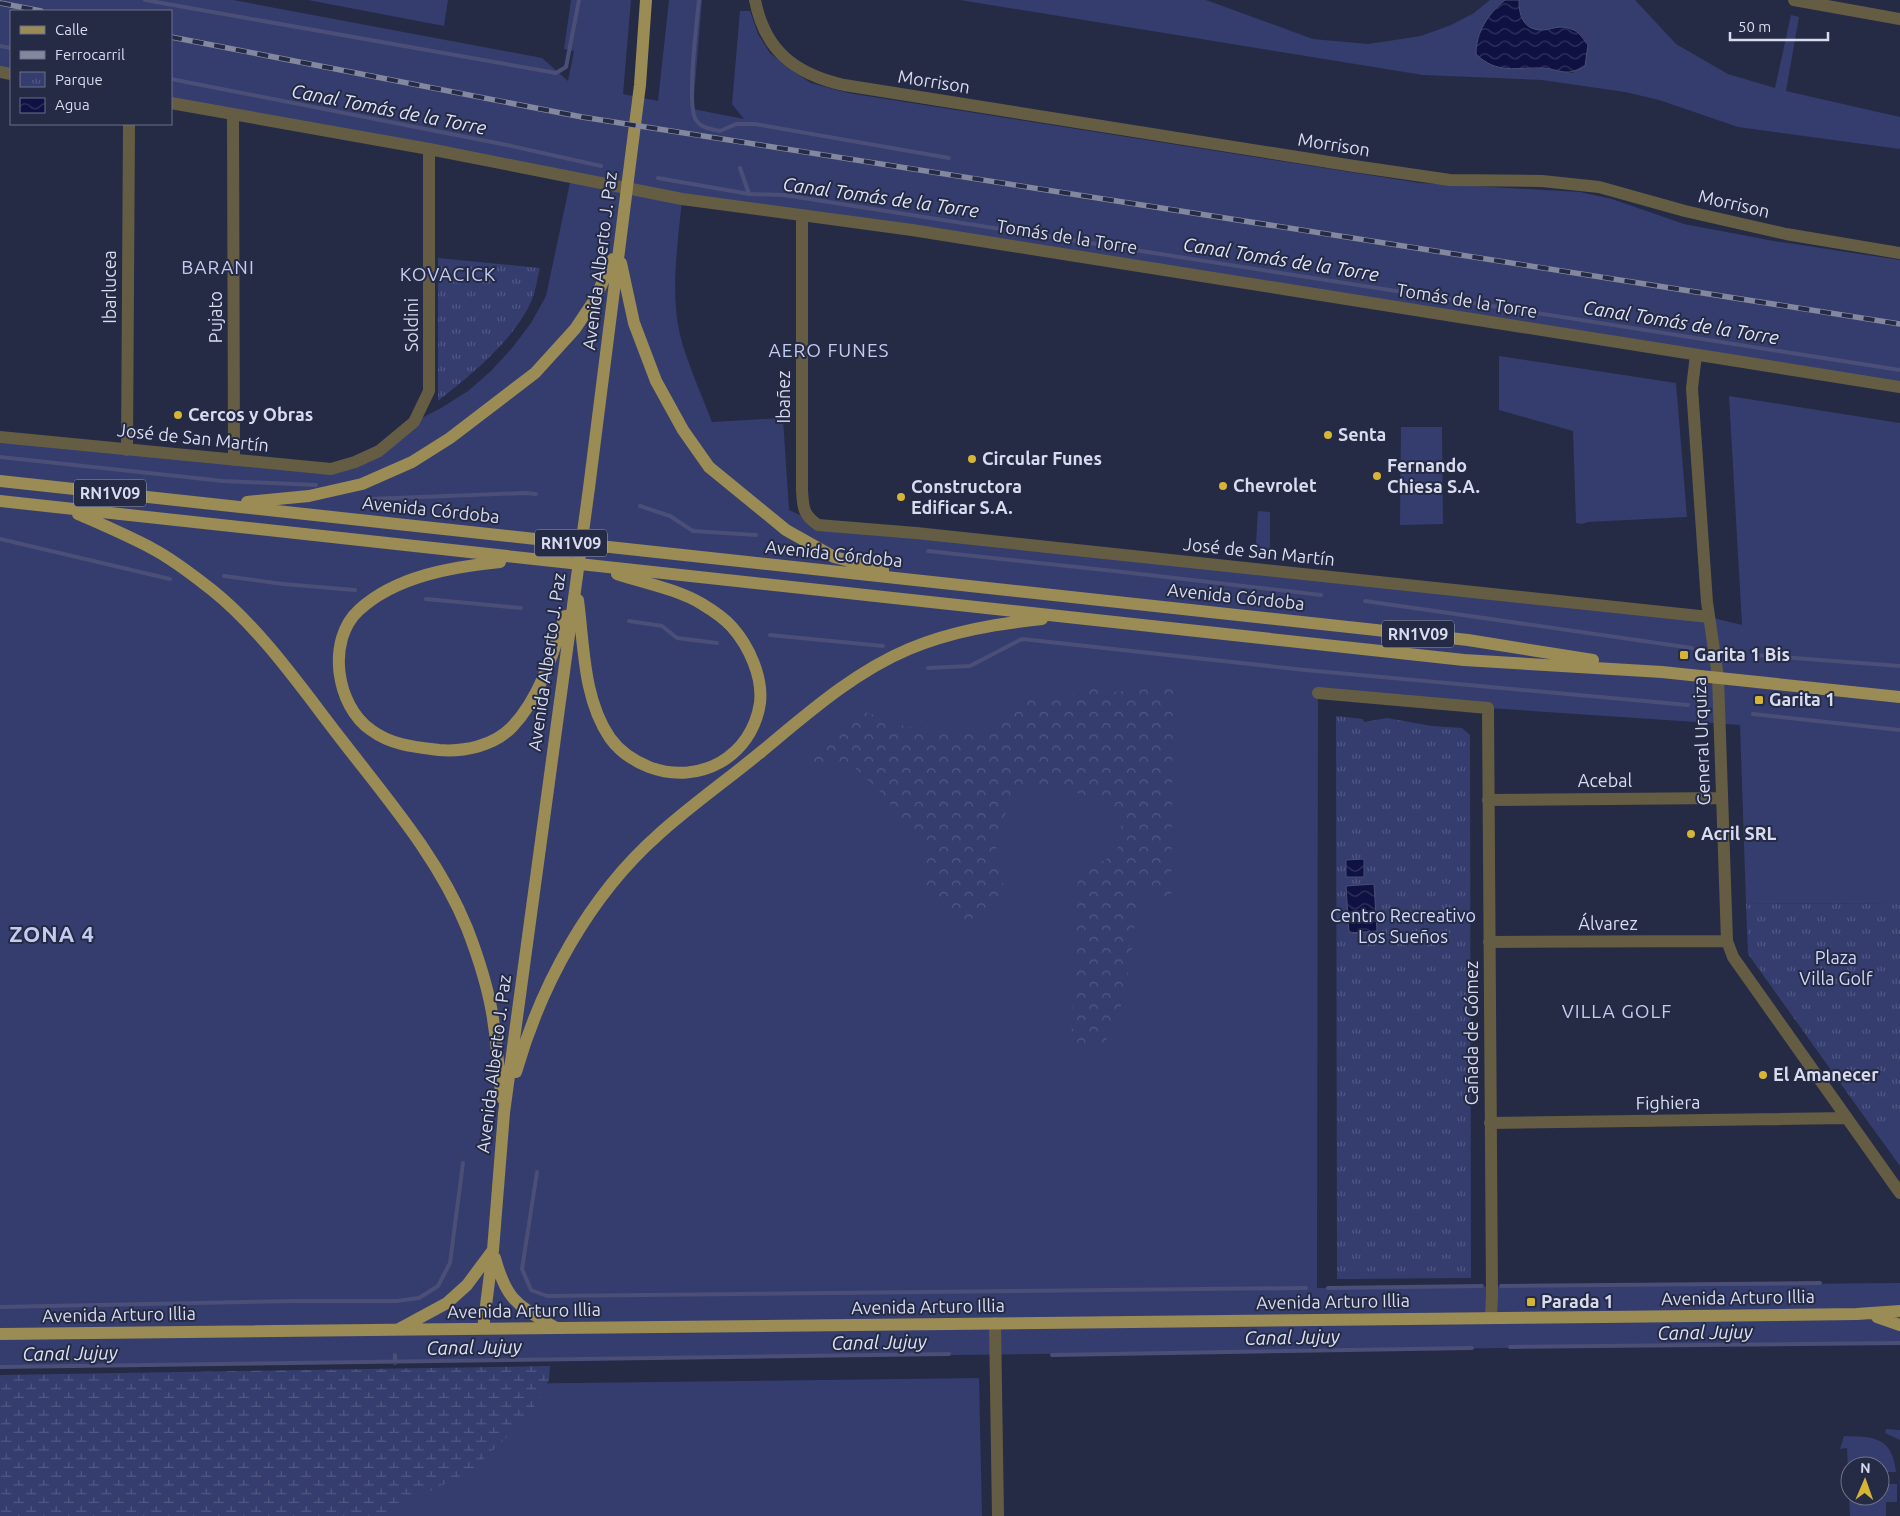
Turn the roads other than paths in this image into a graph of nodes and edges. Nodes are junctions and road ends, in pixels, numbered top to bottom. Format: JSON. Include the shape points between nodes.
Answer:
{"nodes":[{"id":1,"x":646,"y":0,"type":"edge"},
{"id":2,"x":755,"y":0,"type":"edge"},
{"id":3,"x":1794,"y":0,"type":"edge"},
{"id":4,"x":1900,"y":19,"type":"edge"},
{"id":5,"x":172,"y":103,"type":"edge"},
{"id":6,"x":233,"y":114,"type":"junction"},
{"id":7,"x":129,"y":125,"type":"edge"},
{"id":8,"x":430,"y":149,"type":"junction"},
{"id":9,"x":802,"y":216,"type":"junction"},
{"id":10,"x":619,"y":248,"type":"junction"},
{"id":11,"x":1900,"y":253,"type":"edge"},
{"id":12,"x":1696,"y":355,"type":"junction"},
{"id":13,"x":1900,"y":387,"type":"edge"},
{"id":14,"x":0,"y":436,"type":"edge"},
{"id":15,"x":127,"y":450,"type":"junction"},
{"id":16,"x":379,"y":451,"type":"joint"},
{"id":17,"x":234,"y":460,"type":"junction"},
{"id":18,"x":0,"y":481,"type":"edge"},
{"id":19,"x":0,"y":501,"type":"edge"},
{"id":20,"x":219,"y":504,"type":"junction"},
{"id":21,"x":66,"y":508,"type":"junction"},
{"id":22,"x":807,"y":518,"type":"joint"},
{"id":23,"x":525,"y":559,"type":"junction"},
{"id":24,"x":594,"y":566,"type":"junction"},
{"id":25,"x":922,"y":581,"type":"junction"},
{"id":26,"x":576,"y":585,"type":"junction"},
{"id":27,"x":1067,"y":617,"type":"junction"},
{"id":28,"x":1709,"y":617,"type":"junction"},
{"id":29,"x":1662,"y":672,"type":"junction"},
{"id":30,"x":1718,"y":677,"type":"junction"},
{"id":31,"x":1318,"y":692,"type":"dead end"},
{"id":32,"x":1900,"y":697,"type":"edge"},
{"id":33,"x":1722,"y":798,"type":"junction"},
{"id":34,"x":1488,"y":800,"type":"junction"},
{"id":35,"x":1727,"y":941,"type":"junction"},
{"id":36,"x":1489,"y":942,"type":"junction"},
{"id":37,"x":504,"y":1113,"type":"junction"},
{"id":38,"x":1846,"y":1118,"type":"junction"},
{"id":39,"x":1490,"y":1123,"type":"junction"},
{"id":40,"x":1900,"y":1193,"type":"edge"},
{"id":41,"x":493,"y":1250,"type":"junction"},
{"id":42,"x":1900,"y":1311,"type":"edge"},
{"id":43,"x":1857,"y":1314,"type":"junction"},
{"id":44,"x":1491,"y":1318,"type":"junction"},
{"id":45,"x":995,"y":1324,"type":"junction"},
{"id":46,"x":1900,"y":1325,"type":"edge"},
{"id":47,"x":557,"y":1328,"type":"junction"},
{"id":48,"x":483,"y":1329,"type":"junction"},
{"id":49,"x":398,"y":1330,"type":"junction"},
{"id":50,"x":0,"y":1334,"type":"edge"},
{"id":51,"x":998,"y":1516,"type":"edge"}],
"edges":[{"from":1,"to":10,"type":"main road","name":"Avenida Alberto J. Paz","via":[[640,85]]},
{"from":2,"to":11,"type":"street","name":"Morrison","via":[[760,20],[773,43],[789,61],[806,73],[844,85],[1450,180],[1542,181],[1599,187],[1777,232]]},
{"from":3,"to":4,"type":"street"},
{"from":5,"to":6,"type":"street","name":"Tomás de la Torre"},
{"from":6,"to":8,"type":"street","name":"Tomás de la Torre"},
{"from":6,"to":17,"type":"street","name":"Pujato"},
{"from":7,"to":15,"type":"street","name":"Ibarlucea"},
{"from":8,"to":9,"type":"street","name":"Tomás de la Torre","via":[[682,199]]},
{"from":8,"to":16,"type":"street","name":"Soldini","via":[[429,391],[414,422]]},
{"from":9,"to":12,"type":"street","name":"Tomás de la Torre","via":[[912,230]]},
{"from":9,"to":22,"type":"street","name":"Ibañez","via":[[802,504]]},
{"from":10,"to":20,"type":"main road","via":[[595,299],[575,330],[535,373],[450,438],[412,462],[362,484],[309,496]]},
{"from":10,"to":25,"type":"main road","via":[[634,323],[656,381],[708,467],[786,530],[834,557]]},
{"from":10,"to":26,"type":"main road","name":"Avenida Alberto J. Paz"},
{"from":12,"to":13,"type":"street","name":"Tomás de la Torre"},
{"from":12,"to":28,"type":"street","name":"General Urquiza","via":[[1692,388]]},
{"from":14,"to":15,"type":"street","name":"José de San Martín"},
{"from":15,"to":17,"type":"street","name":"José de San Martín"},
{"from":16,"to":17,"type":"street","name":"José de San Martín","via":[[331,469]]},
{"from":18,"to":20,"type":"main road","name":"Avenida Córdoba","number":"RN1V09"},
{"from":19,"to":21,"type":"main road","name":"Avenida Córdoba","number":"RN1V09"},
{"from":20,"to":25,"type":"main road","name":"Avenida Córdoba","number":"RN1V09"},
{"from":21,"to":23,"type":"main road","name":"Avenida Córdoba","number":"RN1V09"},
{"from":21,"to":37,"type":"main road","via":[[154,549],[238,612],[306,694],[415,836],[448,888],[479,963],[489,996]]},
{"from":22,"to":28,"type":"street","name":"José de San Martín","via":[[834,527]]},
{"from":23,"to":24,"type":"main road","name":"Avenida Córdoba","number":"RN1V09"},
{"from":23,"to":26,"type":"main road","via":[[476,564],[411,580],[390,588],[358,611],[344,634],[339,676],[355,715],[370,730],[390,742],[444,750],[469,749],[491,742],[512,728],[527,708],[542,678]]},
{"from":24,"to":26,"type":"main road","via":[[676,592],[701,604],[732,626],[747,647],[754,666],[760,703],[755,722],[738,749],[710,768],[694,773],[658,770],[638,763],[624,753],[601,722],[591,696]]},
{"from":24,"to":27,"type":"main road","name":"Avenida Córdoba","number":"RN1V09"},
{"from":25,"to":29,"type":"main road","name":"Avenida Córdoba","number":"RN1V09","via":[[1468,640]]},
{"from":26,"to":37,"type":"main road","name":"Avenida Alberto J. Paz"},
{"from":27,"to":29,"type":"main road","name":"Avenida Córdoba","number":"RN1V09","via":[[1464,660]]},
{"from":27,"to":37,"type":"main road","via":[[1007,623],[951,634],[908,649],[866,670],[805,715],[657,836],[611,884],[572,940],[548,985],[526,1038]]},
{"from":28,"to":30,"type":"street","name":"General Urquiza"},
{"from":29,"to":30,"type":"main road","name":"Avenida Córdoba","number":"RN1V09"},
{"from":30,"to":32,"type":"main road","name":"Avenida Córdoba","number":"RN1V09"},
{"from":30,"to":33,"type":"street","name":"General Urquiza"},
{"from":31,"to":34,"type":"street","name":"Cañada de Gómez","via":[[1488,708]]},
{"from":33,"to":34,"type":"street","name":"Acebal"},
{"from":33,"to":35,"type":"street","name":"General Urquiza"},
{"from":34,"to":36,"type":"street","name":"Cañada de Gómez"},
{"from":35,"to":36,"type":"street","name":"Álvarez"},
{"from":35,"to":38,"type":"street","name":"General Urquiza","via":[[1733,957]]},
{"from":36,"to":39,"type":"street","name":"Cañada de Gómez"},
{"from":37,"to":41,"type":"main road","name":"Avenida Alberto J. Paz"},
{"from":38,"to":39,"type":"street","name":"Fighiera"},
{"from":38,"to":40,"type":"street","name":"General Urquiza"},
{"from":39,"to":44,"type":"street","name":"Cañada de Gómez"},
{"from":41,"to":47,"type":"main road","via":[[501,1280],[509,1294],[518,1304]]},
{"from":41,"to":48,"type":"main road","name":"Avenida Alberto J. Paz"},
{"from":41,"to":49,"type":"main road","via":[[467,1285],[447,1303]]},
{"from":42,"to":43,"type":"main road","name":"Avenida Arturo Illia"},
{"from":43,"to":44,"type":"main road","name":"Avenida Arturo Illia"},
{"from":43,"to":46,"type":"main road","name":"Avenida Arturo Illia","via":[[1884,1318]]},
{"from":44,"to":45,"type":"main road","name":"Avenida Arturo Illia"},
{"from":45,"to":47,"type":"main road","name":"Avenida Arturo Illia"},
{"from":45,"to":51,"type":"street"},
{"from":47,"to":48,"type":"main road","name":"Avenida Arturo Illia"},
{"from":48,"to":49,"type":"main road","name":"Avenida Arturo Illia"},
{"from":49,"to":50,"type":"main road","name":"Avenida Arturo Illia"}]}
